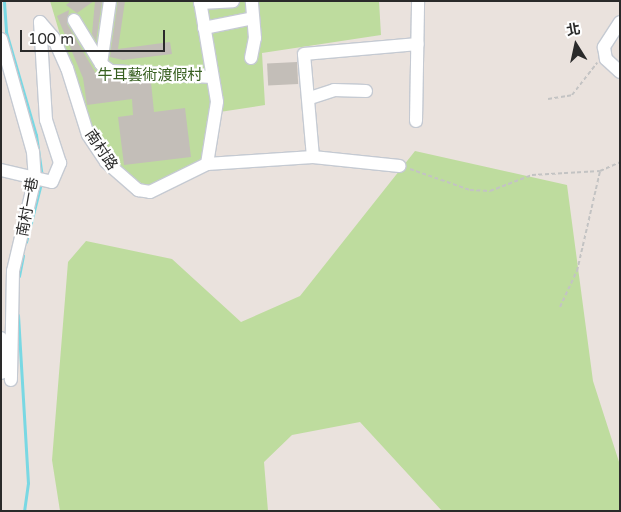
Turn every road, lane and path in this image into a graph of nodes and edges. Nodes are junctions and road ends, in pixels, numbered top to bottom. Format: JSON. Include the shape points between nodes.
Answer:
{"nodes":[{"id":1,"x":110,"y":1,"type":"edge"},
{"id":2,"x":233,"y":1,"type":"edge"},
{"id":3,"x":252,"y":1,"type":"edge"},
{"id":4,"x":418,"y":1,"type":"edge"},
{"id":5,"x":200,"y":2,"type":"edge"},
{"id":6,"x":252,"y":18,"type":"junction"},
{"id":7,"x":74,"y":20,"type":"dead end"},
{"id":8,"x":620,"y":22,"type":"edge"},
{"id":9,"x":204,"y":28,"type":"junction"},
{"id":10,"x":1,"y":39,"type":"edge"},
{"id":11,"x":418,"y":44,"type":"junction"},
{"id":12,"x":605,"y":53,"type":"junction"},
{"id":13,"x":251,"y":58,"type":"dead end"},
{"id":14,"x":101,"y":64,"type":"junction"},
{"id":15,"x":620,"y":72,"type":"edge"},
{"id":16,"x":212,"y":78,"type":"junction"},
{"id":17,"x":366,"y":91,"type":"dead end"},
{"id":18,"x":310,"y":98,"type":"junction"},
{"id":19,"x":548,"y":99,"type":"dead end"},
{"id":20,"x":416,"y":120,"type":"dead end"},
{"id":21,"x":313,"y":157,"type":"junction"},
{"id":22,"x":620,"y":162,"type":"edge"},
{"id":23,"x":207,"y":164,"type":"junction"},
{"id":24,"x":400,"y":166,"type":"joint"},
{"id":25,"x":1,"y":170,"type":"edge"},
{"id":26,"x":600,"y":171,"type":"junction"},
{"id":27,"x":35,"y":178,"type":"junction"},
{"id":28,"x":10,"y":303,"type":"junction"},
{"id":29,"x":560,"y":306,"type":"dead end"},
{"id":30,"x":1,"y":316,"type":"edge"},
{"id":31,"x":1,"y":338,"type":"edge"},
{"id":32,"x":6,"y":377,"type":"edge"}],
"edges":[{"from":1,"to":14,"type":"street"},
{"from":2,"to":5,"type":"street"},
{"from":3,"to":6,"type":"street"},
{"from":4,"to":11,"type":"street"},
{"from":5,"to":9,"type":"street"},
{"from":6,"to":9,"type":"street"},
{"from":6,"to":13,"type":"street"},
{"from":7,"to":14,"type":"street"},
{"from":8,"to":12,"type":"street"},
{"from":9,"to":16,"type":"street"},
{"from":10,"to":27,"type":"street","name":"南村一巷","via":[[33,152]]},
{"from":11,"to":18,"type":"street","via":[[304,54]]},
{"from":11,"to":20,"type":"street"},
{"from":12,"to":15,"type":"street"},
{"from":12,"to":19,"type":"path","via":[[572,95]]},
{"from":14,"to":16,"type":"street","via":[[112,71]]},
{"from":16,"to":23,"type":"street","via":[[218,102]]},
{"from":17,"to":18,"type":"street","via":[[334,90]]},
{"from":18,"to":21,"type":"street"},
{"from":21,"to":23,"type":"street","name":"南村路"},
{"from":21,"to":24,"type":"street","name":"南村路"},
{"from":22,"to":26,"type":"path"},
{"from":23,"to":27,"type":"street","name":"南村路","via":[[150,192],[124,181],[88,135],[68,68],[53,37],[40,22],[46,120],[60,163],[52,182]]},
{"from":24,"to":26,"type":"path","via":[[470,190],[490,191],[532,175]]},
{"from":25,"to":27,"type":"street"},
{"from":26,"to":29,"type":"path","via":[[577,271]]},
{"from":27,"to":28,"type":"street","name":"南村一巷"},
{"from":28,"to":30,"type":"street","name":"南村一巷"},
{"from":28,"to":32,"type":"street"},
{"from":31,"to":32,"type":"street"}]}
